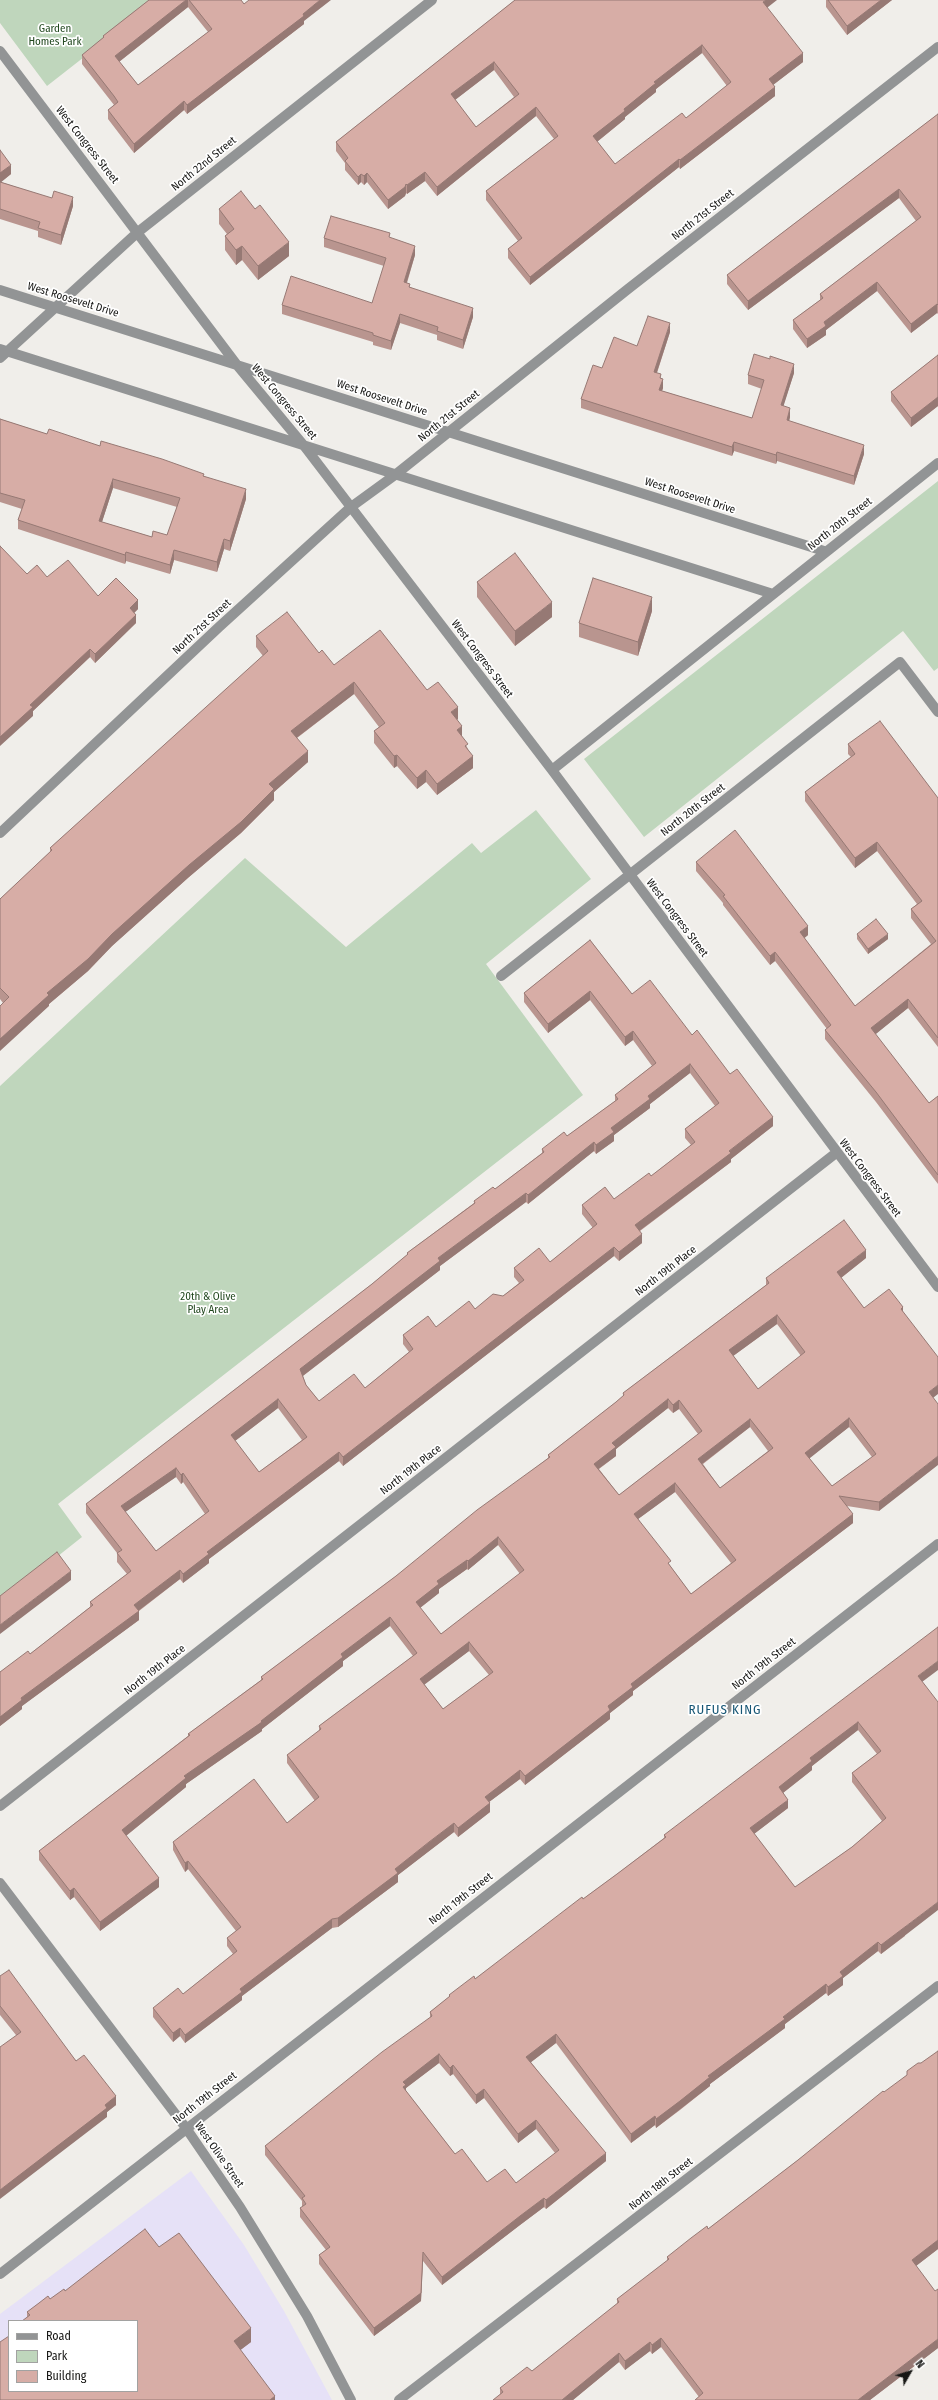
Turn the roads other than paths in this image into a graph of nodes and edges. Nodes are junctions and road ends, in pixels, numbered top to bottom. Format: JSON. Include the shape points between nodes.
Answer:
{"nodes":[{"id":1,"x":432,"y":0,"type":"edge"},
{"id":2,"x":938,"y":47,"type":"edge"},
{"id":3,"x":0,"y":51,"type":"edge"},
{"id":4,"x":138,"y":232,"type":"junction"},
{"id":5,"x":0,"y":290,"type":"edge"},
{"id":6,"x":55,"y":307,"type":"junction"},
{"id":7,"x":2,"y":353,"type":"edge"},
{"id":8,"x":237,"y":365,"type":"junction"},
{"id":9,"x":449,"y":432,"type":"junction"},
{"id":10,"x":305,"y":447,"type":"junction"},
{"id":11,"x":938,"y":463,"type":"edge"},
{"id":12,"x":395,"y":475,"type":"junction"},
{"id":13,"x":351,"y":507,"type":"junction"},
{"id":14,"x":824,"y":551,"type":"junction"},
{"id":15,"x":773,"y":594,"type":"junction"},
{"id":16,"x":938,"y":712,"type":"edge"},
{"id":17,"x":552,"y":770,"type":"junction"},
{"id":18,"x":0,"y":833,"type":"edge"},
{"id":19,"x":630,"y":874,"type":"junction"},
{"id":20,"x":501,"y":976,"type":"dead end"},
{"id":21,"x":836,"y":1153,"type":"junction"},
{"id":22,"x":938,"y":1287,"type":"edge"},
{"id":23,"x":938,"y":1544,"type":"edge"},
{"id":24,"x":0,"y":1806,"type":"edge"},
{"id":25,"x":0,"y":1883,"type":"edge"},
{"id":26,"x":938,"y":1986,"type":"edge"},
{"id":27,"x":186,"y":2128,"type":"junction"},
{"id":28,"x":0,"y":2274,"type":"edge"},
{"id":29,"x":351,"y":2400,"type":"edge"},
{"id":30,"x":399,"y":2400,"type":"edge"}],
"edges":[{"from":1,"to":4,"type":"street","name":"North 22nd Street"},
{"from":2,"to":9,"type":"street","name":"North 21st Street"},
{"from":3,"to":4,"type":"street","name":"West Congress Street"},
{"from":4,"to":6,"type":"street","name":"North 22nd Street"},
{"from":4,"to":8,"type":"street","name":"West Congress Street"},
{"from":5,"to":6,"type":"street","name":"West Roosevelt Drive"},
{"from":6,"to":7,"type":"street","name":"North 22nd Street"},
{"from":6,"to":8,"type":"street","name":"West Roosevelt Drive"},
{"from":7,"to":10,"type":"street"},
{"from":8,"to":9,"type":"street","name":"West Roosevelt Drive"},
{"from":8,"to":10,"type":"street","name":"West Congress Street"},
{"from":9,"to":12,"type":"street","name":"North 21st Street"},
{"from":9,"to":14,"type":"street","name":"West Roosevelt Drive"},
{"from":10,"to":12,"type":"street"},
{"from":10,"to":13,"type":"street","name":"West Congress Street"},
{"from":11,"to":14,"type":"street","name":"North 20th Street"},
{"from":12,"to":13,"type":"street","name":"North 21st Street"},
{"from":12,"to":15,"type":"street"},
{"from":13,"to":17,"type":"street","name":"West Congress Street"},
{"from":13,"to":18,"type":"street","name":"North 21st Street"},
{"from":14,"to":15,"type":"street","name":"North 20th Street"},
{"from":15,"to":17,"type":"street","name":"North 20th Street"},
{"from":16,"to":19,"type":"street","name":"North 20th Street","via":[[900,662]]},
{"from":17,"to":19,"type":"street","name":"West Congress Street"},
{"from":19,"to":20,"type":"street","name":"North 20th Street"},
{"from":19,"to":21,"type":"street","name":"West Congress Street"},
{"from":21,"to":22,"type":"street","name":"West Congress Street"},
{"from":21,"to":24,"type":"street","name":"North 19th Place"},
{"from":23,"to":27,"type":"street","name":"North 19th Street"},
{"from":25,"to":27,"type":"street","name":"West Olive Street"},
{"from":26,"to":30,"type":"street","name":"North 18th Street"},
{"from":27,"to":28,"type":"street","name":"North 19th Street"},
{"from":27,"to":29,"type":"street","name":"West Olive Street","via":[[240,2207],[307,2316]]}]}
